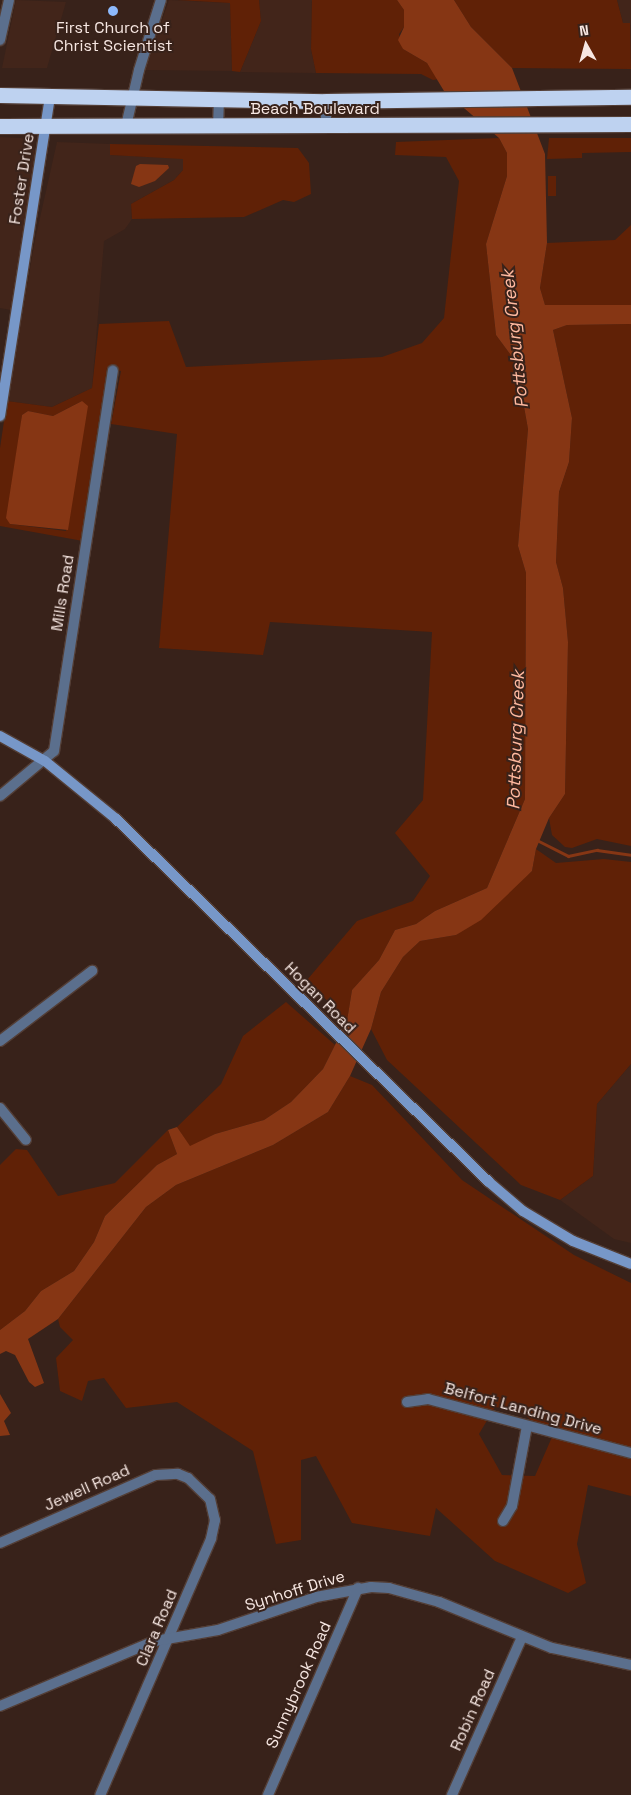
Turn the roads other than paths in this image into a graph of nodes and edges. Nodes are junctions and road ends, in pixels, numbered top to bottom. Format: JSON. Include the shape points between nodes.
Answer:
{"nodes":[{"id":1,"x":9,"y":0,"type":"edge"},
{"id":2,"x":162,"y":0,"type":"edge"},
{"id":3,"x":0,"y":40,"type":"edge"},
{"id":4,"x":0,"y":95,"type":"edge"},
{"id":5,"x":50,"y":95,"type":"junction"},
{"id":6,"x":132,"y":97,"type":"junction"},
{"id":7,"x":631,"y":97,"type":"edge"},
{"id":8,"x":219,"y":98,"type":"junction"},
{"id":9,"x":326,"y":101,"type":"junction"},
{"id":10,"x":631,"y":124,"type":"edge"},
{"id":11,"x":0,"y":126,"type":"edge"},
{"id":12,"x":126,"y":126,"type":"junction"},
{"id":13,"x":326,"y":126,"type":"junction"},
{"id":14,"x":45,"y":127,"type":"junction"},
{"id":15,"x":218,"y":127,"type":"junction"},
{"id":16,"x":113,"y":371,"type":"dead end"},
{"id":17,"x":0,"y":416,"type":"edge"},
{"id":18,"x":0,"y":736,"type":"edge"},
{"id":19,"x":45,"y":761,"type":"junction"},
{"id":20,"x":0,"y":796,"type":"edge"},
{"id":21,"x":92,"y":971,"type":"dead end"},
{"id":22,"x":0,"y":1042,"type":"edge"},
{"id":23,"x":0,"y":1108,"type":"edge"},
{"id":24,"x":26,"y":1140,"type":"dead end"},
{"id":25,"x":631,"y":1264,"type":"edge"},
{"id":26,"x":407,"y":1402,"type":"dead end"},
{"id":27,"x":527,"y":1426,"type":"junction"},
{"id":28,"x":631,"y":1453,"type":"edge"},
{"id":29,"x":188,"y":1478,"type":"joint"},
{"id":30,"x":503,"y":1521,"type":"dead end"},
{"id":31,"x":0,"y":1543,"type":"edge"},
{"id":32,"x":358,"y":1588,"type":"junction"},
{"id":33,"x":169,"y":1637,"type":"junction"},
{"id":34,"x":522,"y":1637,"type":"junction"},
{"id":35,"x":631,"y":1665,"type":"edge"},
{"id":36,"x":0,"y":1706,"type":"edge"},
{"id":37,"x":100,"y":1795,"type":"edge"},
{"id":38,"x":268,"y":1795,"type":"edge"},
{"id":39,"x":452,"y":1795,"type":"edge"}],
"edges":[{"from":1,"to":3,"type":"street"},
{"from":2,"to":6,"type":"street"},
{"from":4,"to":5,"type":"highway"},
{"from":5,"to":6,"type":"highway"},
{"from":5,"to":14,"type":"main road","name":"Foster Drive"},
{"from":6,"to":8,"type":"highway"},
{"from":6,"to":12,"type":"street"},
{"from":7,"to":9,"type":"highway"},
{"from":8,"to":9,"type":"highway"},
{"from":8,"to":15,"type":"street"},
{"from":9,"to":13,"type":"street"},
{"from":10,"to":13,"type":"highway","name":"Beach Boulevard"},
{"from":11,"to":14,"type":"highway","name":"Beach Boulevard"},
{"from":12,"to":14,"type":"highway","name":"Beach Boulevard"},
{"from":12,"to":15,"type":"highway","name":"Beach Boulevard"},
{"from":13,"to":15,"type":"highway","name":"Beach Boulevard"},
{"from":14,"to":17,"type":"main road","name":"Foster Drive"},
{"from":16,"to":19,"type":"street","name":"Mills Road","via":[[54,751]]},
{"from":18,"to":19,"type":"main road","name":"Hogan Road"},
{"from":19,"to":20,"type":"street","name":"Mills Road"},
{"from":19,"to":25,"type":"main road","name":"Hogan Road","via":[[116,819],[489,1182],[524,1210],[573,1241]]},
{"from":21,"to":22,"type":"street"},
{"from":23,"to":24,"type":"street"},
{"from":26,"to":27,"type":"street","name":"Belfort Landing Drive","via":[[428,1399]]},
{"from":27,"to":28,"type":"street","name":"Belfort Landing Drive"},
{"from":27,"to":30,"type":"street","via":[[512,1506]]},
{"from":29,"to":31,"type":"street","name":"Jewell Road","via":[[167,1474],[144,1479]]},
{"from":29,"to":33,"type":"street","name":"Clara Road","via":[[210,1499],[214,1529]]},
{"from":32,"to":33,"type":"street","name":"Synhoff Drive","via":[[316,1597],[226,1628]]},
{"from":32,"to":34,"type":"street","name":"Synhoff Drive","via":[[389,1588],[410,1593]]},
{"from":32,"to":38,"type":"street","name":"Sunnybrook Road"},
{"from":33,"to":36,"type":"street","name":"Synhoff Drive","via":[[136,1647]]},
{"from":33,"to":37,"type":"street","name":"Clara Road"},
{"from":34,"to":35,"type":"street","name":"Synhoff Drive","via":[[552,1648]]},
{"from":34,"to":39,"type":"street","name":"Robin Road"}]}
